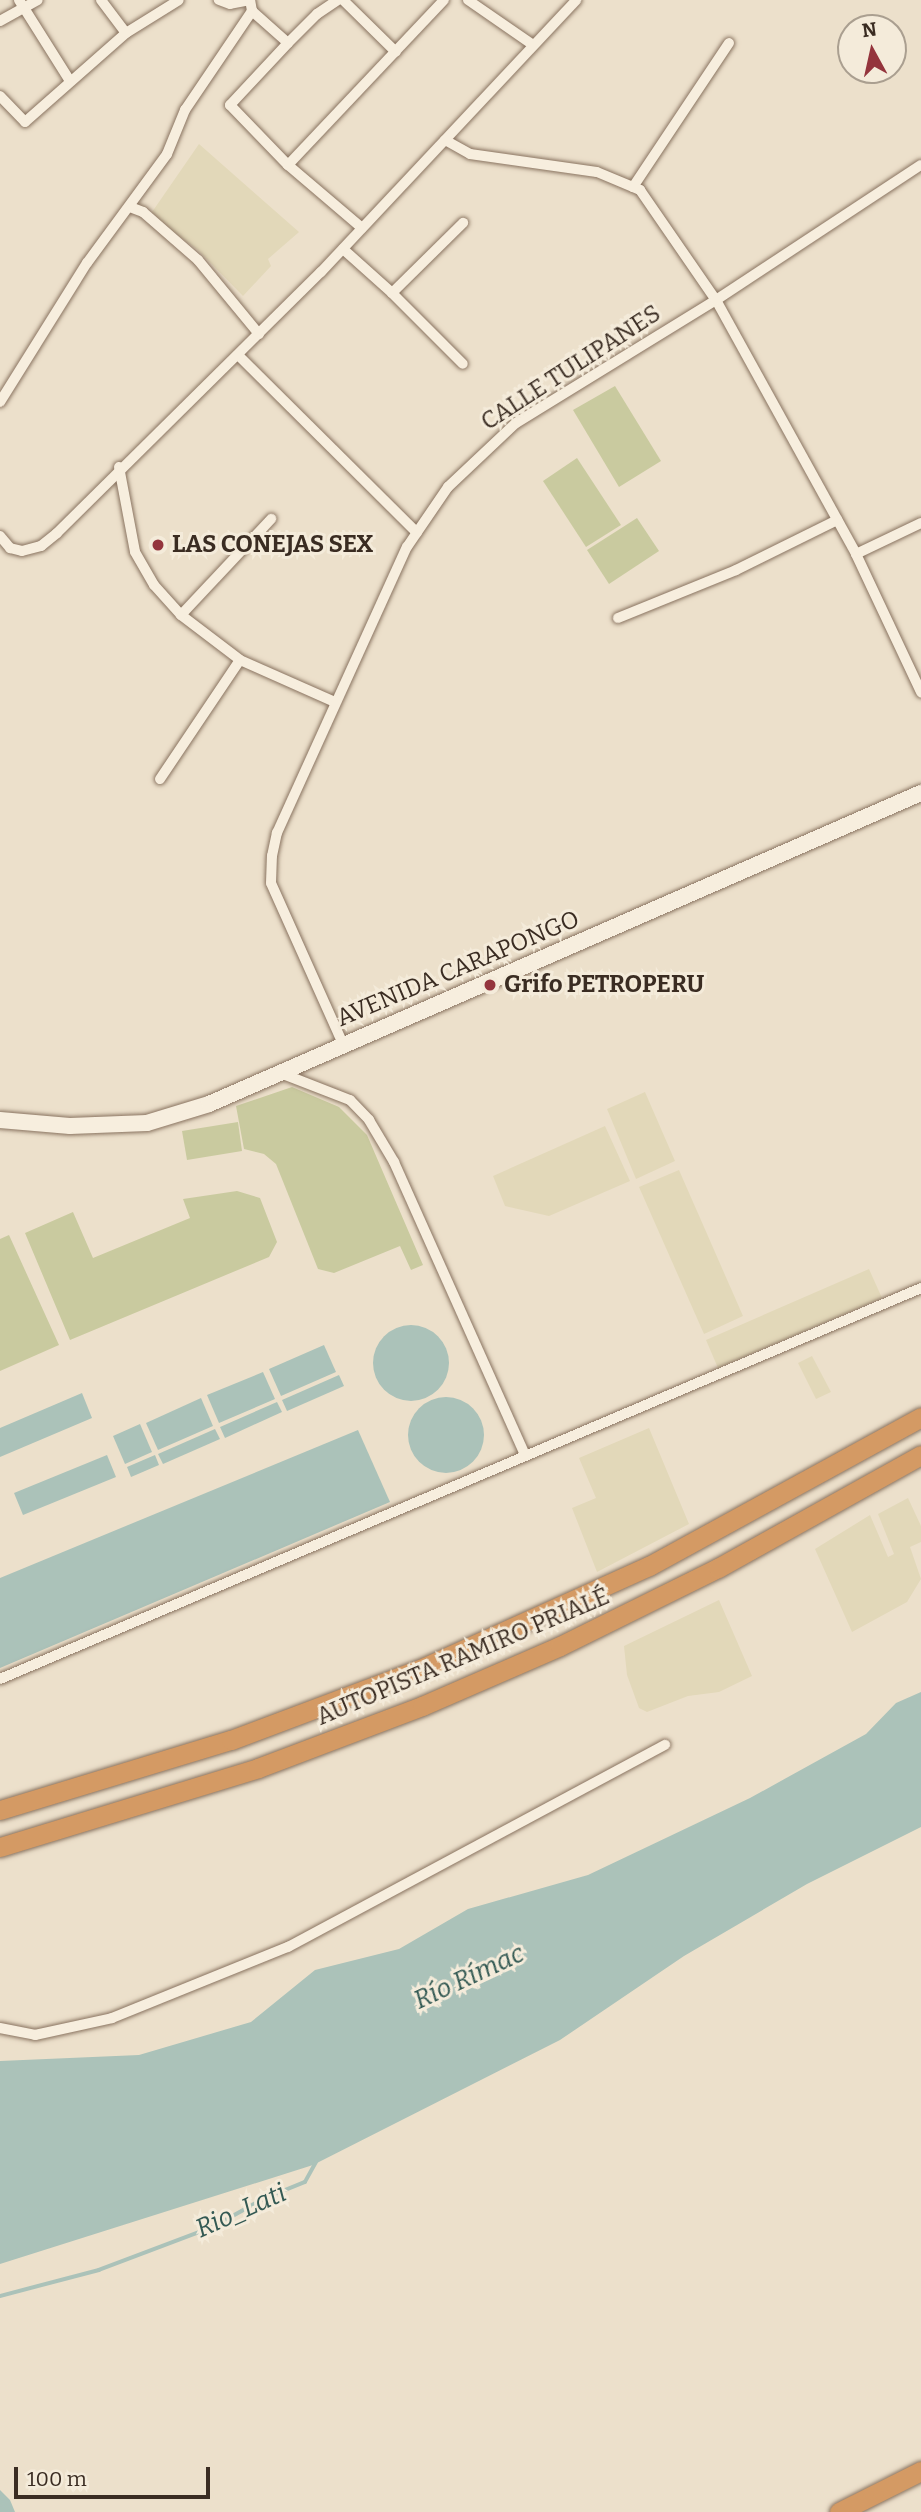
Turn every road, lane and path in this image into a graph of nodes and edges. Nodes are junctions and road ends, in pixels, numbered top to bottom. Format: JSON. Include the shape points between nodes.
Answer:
{"nodes":[{"id":1,"x":38,"y":0,"type":"edge"},
{"id":2,"x":100,"y":0,"type":"edge"},
{"id":3,"x":179,"y":0,"type":"edge"},
{"id":4,"x":219,"y":0,"type":"edge"},
{"id":5,"x":341,"y":0,"type":"edge"},
{"id":6,"x":444,"y":0,"type":"edge"},
{"id":7,"x":468,"y":0,"type":"edge"},
{"id":8,"x":576,"y":0,"type":"edge"},
{"id":9,"x":22,"y":4,"type":"edge"},
{"id":10,"x":252,"y":11,"type":"junction"},
{"id":11,"x":0,"y":21,"type":"edge"},
{"id":12,"x":127,"y":33,"type":"junction"},
{"id":13,"x":288,"y":43,"type":"junction"},
{"id":14,"x":729,"y":43,"type":"dead end"},
{"id":15,"x":533,"y":45,"type":"junction"},
{"id":16,"x":396,"y":52,"type":"junction"},
{"id":17,"x":70,"y":81,"type":"junction"},
{"id":18,"x":0,"y":96,"type":"edge"},
{"id":19,"x":445,"y":140,"type":"junction"},
{"id":20,"x":288,"y":165,"type":"junction"},
{"id":21,"x":921,"y":165,"type":"edge"},
{"id":22,"x":633,"y":187,"type":"junction"},
{"id":23,"x":130,"y":207,"type":"junction"},
{"id":24,"x":463,"y":223,"type":"dead end"},
{"id":25,"x":362,"y":228,"type":"junction"},
{"id":26,"x":343,"y":248,"type":"junction"},
{"id":27,"x":392,"y":293,"type":"junction"},
{"id":28,"x":716,"y":300,"type":"junction"},
{"id":29,"x":259,"y":334,"type":"junction"},
{"id":30,"x":238,"y":355,"type":"junction"},
{"id":31,"x":463,"y":364,"type":"dead end"},
{"id":32,"x":0,"y":402,"type":"edge"},
{"id":33,"x":119,"y":467,"type":"junction"},
{"id":34,"x":271,"y":519,"type":"dead end"},
{"id":35,"x":837,"y":520,"type":"junction"},
{"id":36,"x":921,"y":523,"type":"edge"},
{"id":37,"x":416,"y":533,"type":"junction"},
{"id":38,"x":0,"y":536,"type":"edge"},
{"id":39,"x":856,"y":554,"type":"junction"},
{"id":40,"x":181,"y":615,"type":"junction"},
{"id":41,"x":618,"y":618,"type":"dead end"},
{"id":42,"x":240,"y":660,"type":"junction"},
{"id":43,"x":921,"y":692,"type":"edge"},
{"id":44,"x":335,"y":702,"type":"junction"},
{"id":45,"x":160,"y":779,"type":"dead end"},
{"id":46,"x":921,"y":793,"type":"edge"},
{"id":47,"x":342,"y":1044,"type":"junction"},
{"id":48,"x":284,"y":1074,"type":"junction"},
{"id":49,"x":0,"y":1121,"type":"edge"},
{"id":50,"x":921,"y":1288,"type":"edge"},
{"id":51,"x":921,"y":1417,"type":"edge"},
{"id":52,"x":524,"y":1453,"type":"junction"},
{"id":53,"x":921,"y":1455,"type":"edge"},
{"id":54,"x":0,"y":1679,"type":"edge"},
{"id":55,"x":666,"y":1745,"type":"dead end"},
{"id":56,"x":0,"y":1810,"type":"edge"},
{"id":57,"x":0,"y":1847,"type":"edge"},
{"id":58,"x":0,"y":2028,"type":"edge"},
{"id":59,"x":921,"y":2471,"type":"edge"},
{"id":60,"x":839,"y":2512,"type":"edge"}],
"edges":[{"from":1,"to":9,"type":"street"},
{"from":2,"to":12,"type":"street"},
{"from":3,"to":12,"type":"street"},
{"from":4,"to":10,"type":"street","via":[[230,4],[250,0]]},
{"from":5,"to":13,"type":"street","via":[[317,14]]},
{"from":5,"to":16,"type":"street"},
{"from":6,"to":16,"type":"street"},
{"from":7,"to":15,"type":"street"},
{"from":8,"to":15,"type":"street"},
{"from":9,"to":11,"type":"street"},
{"from":9,"to":17,"type":"street"},
{"from":10,"to":13,"type":"street"},
{"from":10,"to":23,"type":"street","via":[[216,60],[185,110],[167,154]]},
{"from":12,"to":17,"type":"street"},
{"from":13,"to":20,"type":"street","via":[[230,104]]},
{"from":14,"to":22,"type":"street"},
{"from":15,"to":19,"type":"street"},
{"from":16,"to":20,"type":"street"},
{"from":17,"to":18,"type":"street","via":[[25,122]]},
{"from":19,"to":22,"type":"street","via":[[470,154],[597,172]]},
{"from":19,"to":25,"type":"street"},
{"from":20,"to":25,"type":"street"},
{"from":21,"to":28,"type":"street","name":"CALLE TULIPANES"},
{"from":22,"to":28,"type":"street","via":[[656,211]]},
{"from":23,"to":29,"type":"street","via":[[143,212],[198,260]]},
{"from":23,"to":32,"type":"street","via":[[87,263]]},
{"from":24,"to":27,"type":"street"},
{"from":25,"to":26,"type":"street"},
{"from":26,"to":27,"type":"street"},
{"from":26,"to":29,"type":"street"},
{"from":27,"to":31,"type":"street"},
{"from":28,"to":35,"type":"street"},
{"from":28,"to":37,"type":"street","name":"CALLE TULIPANES","via":[[516,423],[448,487]]},
{"from":29,"to":30,"type":"street"},
{"from":30,"to":33,"type":"street"},
{"from":30,"to":37,"type":"street"},
{"from":33,"to":38,"type":"street","via":[[41,546],[10,548]]},
{"from":33,"to":40,"type":"street","via":[[135,552],[154,585]]},
{"from":34,"to":40,"type":"street"},
{"from":35,"to":39,"type":"street"},
{"from":35,"to":41,"type":"street","via":[[736,570]]},
{"from":36,"to":39,"type":"street"},
{"from":37,"to":44,"type":"street","name":"CALLE TULIPANES"},
{"from":39,"to":43,"type":"street"},
{"from":40,"to":42,"type":"street"},
{"from":42,"to":44,"type":"street"},
{"from":42,"to":45,"type":"street"},
{"from":44,"to":47,"type":"street","name":"CALLE TULIPANES","via":[[277,833],[271,883]]},
{"from":46,"to":47,"type":"street","name":"AVENIDA CARAPONGO"},
{"from":47,"to":48,"type":"street","name":"AVENIDA CARAPONGO"},
{"from":48,"to":49,"type":"street","name":"AVENIDA CARAPONGO","via":[[147,1123],[70,1126]]},
{"from":48,"to":52,"type":"street","via":[[350,1100],[369,1120],[394,1162]]},
{"from":50,"to":52,"type":"street"},
{"from":51,"to":56,"type":"highway","name":"AUTOPISTA RAMIRO PRIALÉ","via":[[649,1566],[425,1667],[231,1740]]},
{"from":52,"to":54,"type":"street"},
{"from":53,"to":57,"type":"highway","name":"AUTOPISTA RAMIRO PRIALÉ","via":[[718,1568],[560,1646],[422,1706],[258,1768]]},
{"from":55,"to":58,"type":"street","via":[[288,1947],[112,2018],[35,2035]]},
{"from":59,"to":60,"type":"highway"}]}
